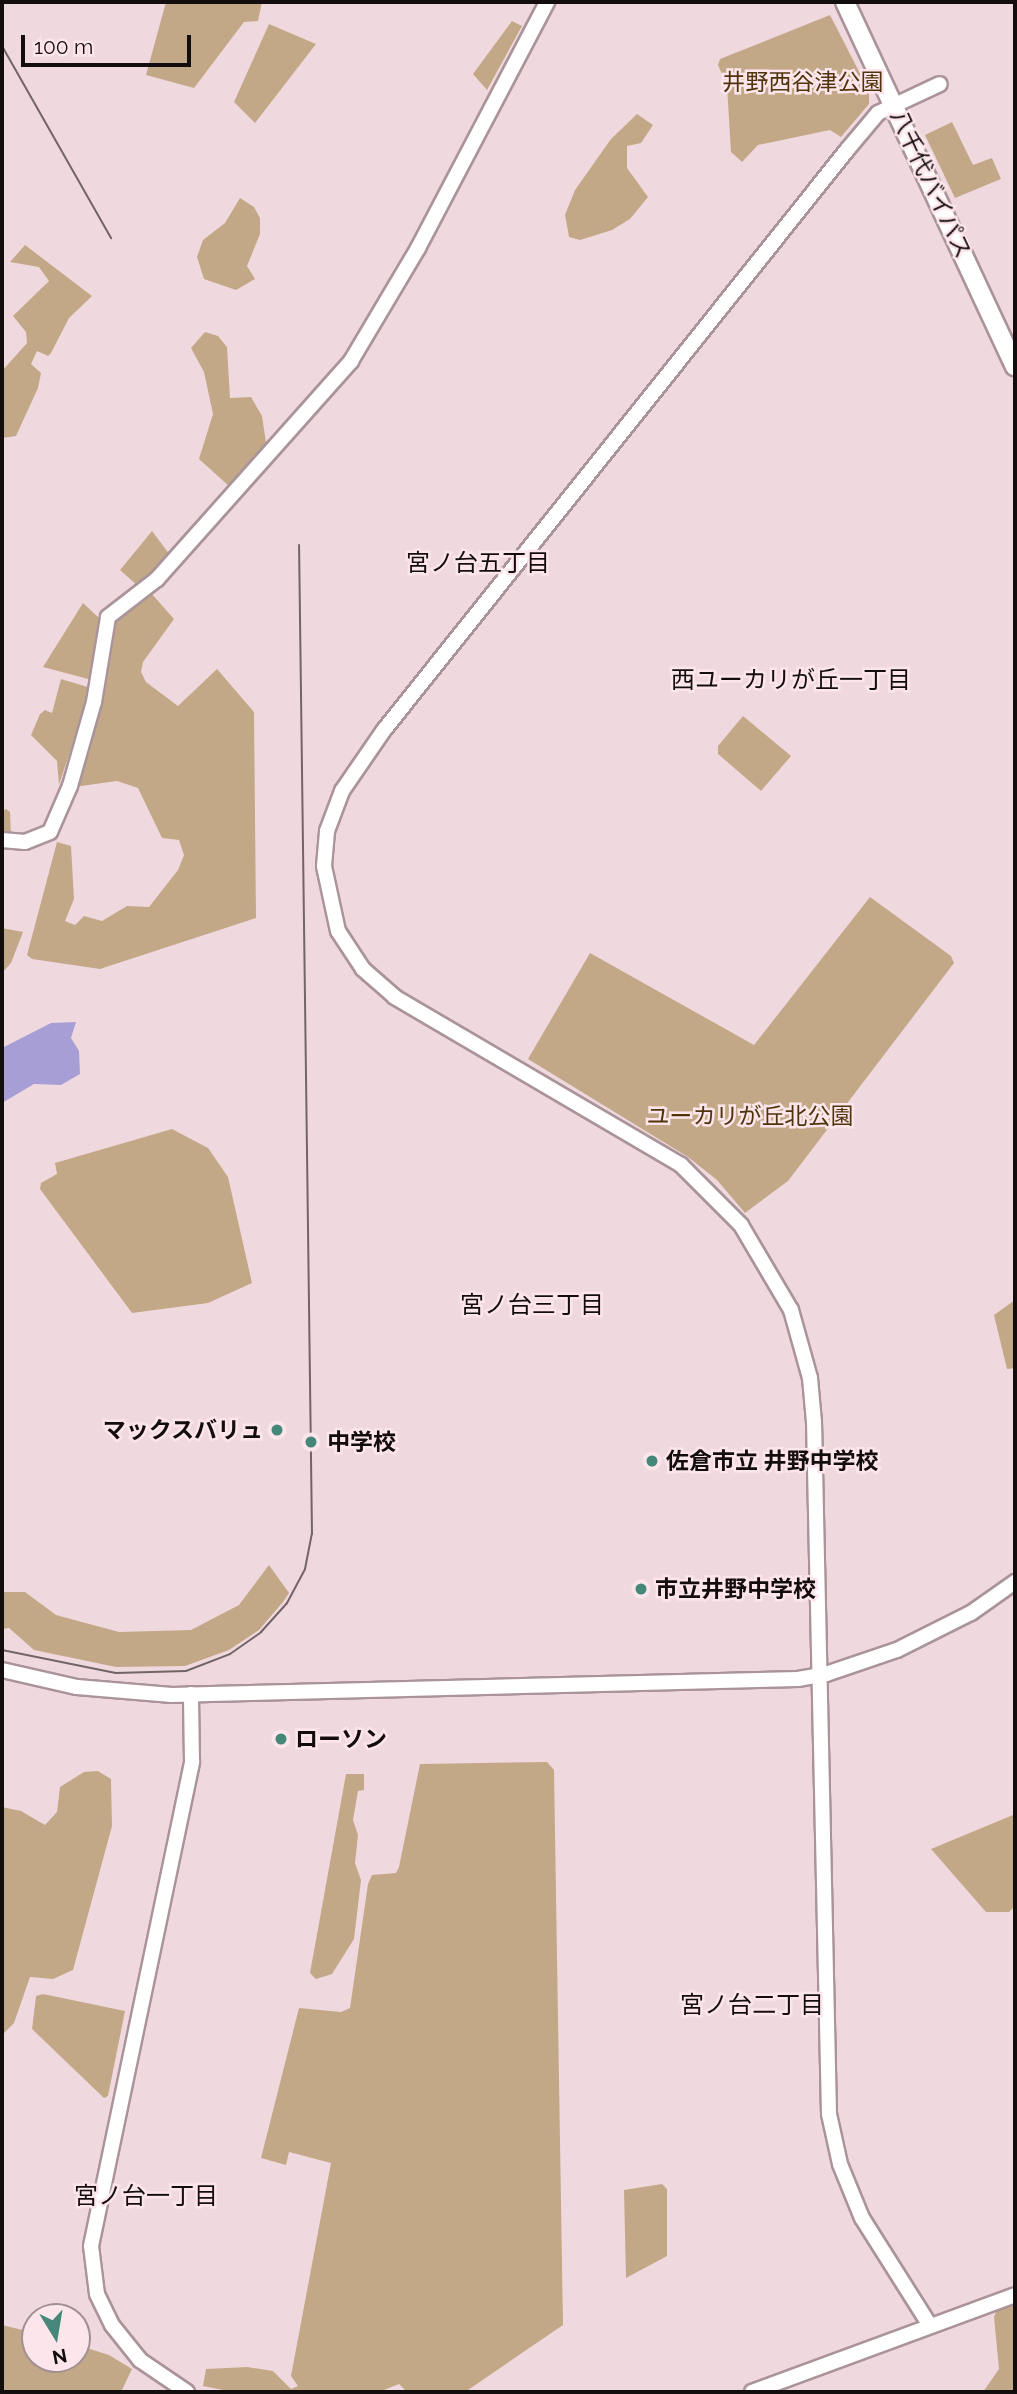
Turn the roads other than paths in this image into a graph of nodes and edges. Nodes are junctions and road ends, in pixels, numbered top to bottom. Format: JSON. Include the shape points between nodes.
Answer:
{"nodes":[{"id":1,"x":547,"y":2,"type":"edge"},
{"id":2,"x":845,"y":2,"type":"edge"},
{"id":3,"x":940,"y":84,"type":"dead end"},
{"id":4,"x":894,"y":104,"type":"junction"},
{"id":5,"x":1015,"y":366,"type":"edge"},
{"id":6,"x":2,"y":840,"type":"edge"},
{"id":7,"x":1015,"y":1582,"type":"edge"},
{"id":8,"x":5,"y":1671,"type":"edge"},
{"id":9,"x":817,"y":1676,"type":"junction"},
{"id":10,"x":191,"y":1695,"type":"junction"},
{"id":11,"x":1015,"y":2295,"type":"edge"},
{"id":12,"x":929,"y":2324,"type":"junction"},
{"id":13,"x":187,"y":2392,"type":"edge"},
{"id":14,"x":752,"y":2392,"type":"edge"}],
"edges":[{"from":1,"to":6,"type":"street","via":[[418,248],[351,361],[157,579],[108,617],[94,702],[70,786],[50,832],[25,842]]},
{"from":2,"to":4,"type":"highway","name":"八千代バイパス"},
{"from":3,"to":4,"type":"street"},
{"from":4,"to":5,"type":"highway","name":"八千代バイパス"},
{"from":4,"to":9,"type":"street","via":[[878,113],[847,150],[384,730],[342,791],[325,849],[325,883],[338,931],[353,957],[376,982],[681,1165],[741,1225],[768,1264],[797,1326],[811,1387]]},
{"from":7,"to":9,"type":"street","via":[[937,1632]]},
{"from":8,"to":10,"type":"street","via":[[114,1692]]},
{"from":9,"to":10,"type":"street"},
{"from":9,"to":12,"type":"street","via":[[826,2091],[833,2138],[862,2218]]},
{"from":10,"to":13,"type":"street","via":[[191,1761],[91,2246],[97,2294],[112,2325],[141,2360]]},
{"from":11,"to":12,"type":"street"},
{"from":12,"to":14,"type":"street"}]}
